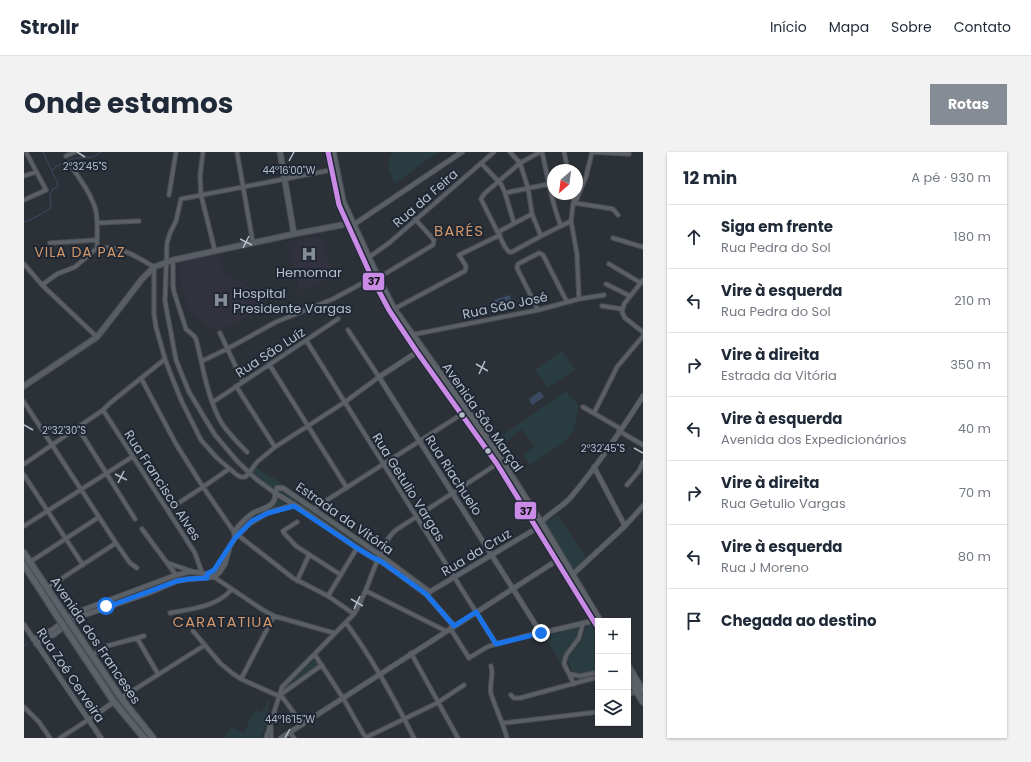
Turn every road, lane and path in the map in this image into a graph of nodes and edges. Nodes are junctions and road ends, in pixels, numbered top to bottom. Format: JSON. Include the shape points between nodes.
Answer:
{"nodes":[{"id":1,"x":26,"y":152,"type":"edge"},
{"id":2,"x":75,"y":152,"type":"edge"},
{"id":3,"x":176,"y":152,"type":"edge"},
{"id":4,"x":203,"y":152,"type":"edge"},
{"id":5,"x":237,"y":152,"type":"edge"},
{"id":6,"x":280,"y":152,"type":"edge"},
{"id":7,"x":328,"y":152,"type":"edge"},
{"id":8,"x":333,"y":152,"type":"edge"},
{"id":9,"x":457,"y":152,"type":"edge"},
{"id":10,"x":462,"y":152,"type":"edge"},
{"id":11,"x":494,"y":152,"type":"edge"},
{"id":12,"x":510,"y":152,"type":"edge"},
{"id":13,"x":541,"y":152,"type":"edge"},
{"id":14,"x":564,"y":152,"type":"edge"},
{"id":15,"x":592,"y":152,"type":"edge"},
{"id":16,"x":604,"y":152,"type":"edge"},
{"id":17,"x":629,"y":154,"type":"dead end"},
{"id":18,"x":66,"y":156,"type":"dead end"},
{"id":19,"x":69,"y":163,"type":"dead end"},
{"id":20,"x":481,"y":163,"type":"junction"},
{"id":21,"x":520,"y":163,"type":"junction"},
{"id":22,"x":567,"y":164,"type":"edge"},
{"id":23,"x":331,"y":170,"type":"junction"},
{"id":24,"x":36,"y":172,"type":"junction"},
{"id":25,"x":24,"y":176,"type":"edge"},
{"id":26,"x":547,"y":176,"type":"edge"},
{"id":27,"x":285,"y":178,"type":"junction"},
{"id":28,"x":499,"y":182,"type":"junction"},
{"id":29,"x":547,"y":184,"type":"edge"},
{"id":30,"x":244,"y":187,"type":"junction"},
{"id":31,"x":528,"y":188,"type":"junction"},
{"id":32,"x":505,"y":193,"type":"junction"},
{"id":33,"x":169,"y":195,"type":"dead end"},
{"id":34,"x":201,"y":195,"type":"junction"},
{"id":35,"x":24,"y":200,"type":"edge"},
{"id":36,"x":552,"y":200,"type":"edge"},
{"id":37,"x":574,"y":200,"type":"edge"},
{"id":38,"x":574,"y":203,"type":"junction"},
{"id":39,"x":532,"y":214,"type":"junction"},
{"id":40,"x":618,"y":215,"type":"dead end"},
{"id":41,"x":415,"y":219,"type":"junction"},
{"id":42,"x":139,"y":221,"type":"dead end"},
{"id":43,"x":571,"y":221,"type":"junction"},
{"id":44,"x":97,"y":223,"type":"junction"},
{"id":45,"x":350,"y":223,"type":"junction"},
{"id":46,"x":514,"y":223,"type":"junction"},
{"id":47,"x":561,"y":226,"type":"junction"},
{"id":48,"x":294,"y":234,"type":"junction"},
{"id":49,"x":499,"y":234,"type":"junction"},
{"id":50,"x":540,"y":236,"type":"junction"},
{"id":51,"x":613,"y":238,"type":"dead end"},
{"id":52,"x":97,"y":240,"type":"junction"},
{"id":53,"x":50,"y":243,"type":"dead end"},
{"id":54,"x":253,"y":243,"type":"junction"},
{"id":55,"x":643,"y":247,"type":"edge"},
{"id":56,"x":97,"y":248,"type":"junction"},
{"id":57,"x":215,"y":251,"type":"junction"},
{"id":58,"x":368,"y":258,"type":"junction"},
{"id":59,"x":173,"y":260,"type":"junction"},
{"id":60,"x":167,"y":262,"type":"junction"},
{"id":61,"x":24,"y":264,"type":"edge"},
{"id":62,"x":609,"y":264,"type":"dead end"},
{"id":63,"x":154,"y":267,"type":"junction"},
{"id":64,"x":375,"y":278,"type":"junction"},
{"id":65,"x":642,"y":282,"type":"edge"},
{"id":66,"x":606,"y":284,"type":"dead end"},
{"id":67,"x":42,"y":285,"type":"junction"},
{"id":68,"x":604,"y":295,"type":"dead end"},
{"id":69,"x":630,"y":296,"type":"junction"},
{"id":70,"x":580,"y":299,"type":"junction"},
{"id":71,"x":567,"y":302,"type":"junction"},
{"id":72,"x":602,"y":306,"type":"dead end"},
{"id":73,"x":394,"y":309,"type":"junction"},
{"id":74,"x":622,"y":309,"type":"junction"},
{"id":75,"x":538,"y":310,"type":"junction"},
{"id":76,"x":338,"y":319,"type":"dead end"},
{"id":77,"x":348,"y":330,"type":"dead end"},
{"id":78,"x":643,"y":332,"type":"edge"},
{"id":79,"x":220,"y":333,"type":"dead end"},
{"id":80,"x":411,"y":335,"type":"junction"},
{"id":81,"x":643,"y":336,"type":"edge"},
{"id":82,"x":97,"y":337,"type":"junction"},
{"id":83,"x":306,"y":340,"type":"junction"},
{"id":84,"x":228,"y":349,"type":"junction"},
{"id":85,"x":417,"y":352,"type":"junction"},
{"id":86,"x":165,"y":360,"type":"junction"},
{"id":87,"x":202,"y":361,"type":"junction"},
{"id":88,"x":269,"y":364,"type":"junction"},
{"id":89,"x":379,"y":377,"type":"junction"},
{"id":90,"x":141,"y":378,"type":"junction"},
{"id":91,"x":243,"y":382,"type":"junction"},
{"id":92,"x":24,"y":386,"type":"edge"},
{"id":93,"x":236,"y":386,"type":"junction"},
{"id":94,"x":643,"y":396,"type":"edge"},
{"id":95,"x":24,"y":402,"type":"edge"},
{"id":96,"x":213,"y":402,"type":"junction"},
{"id":97,"x":345,"y":402,"type":"junction"},
{"id":98,"x":582,"y":407,"type":"dead end"},
{"id":99,"x":103,"y":410,"type":"junction"},
{"id":100,"x":594,"y":413,"type":"junction"},
{"id":101,"x":462,"y":414,"type":"junction"},
{"id":102,"x":308,"y":425,"type":"junction"},
{"id":103,"x":78,"y":428,"type":"junction"},
{"id":104,"x":620,"y":430,"type":"junction"},
{"id":105,"x":420,"y":442,"type":"junction"},
{"id":106,"x":52,"y":445,"type":"junction"},
{"id":107,"x":643,"y":445,"type":"edge"},
{"id":108,"x":275,"y":447,"type":"junction"},
{"id":109,"x":247,"y":452,"type":"dead end"},
{"id":110,"x":132,"y":457,"type":"junction"},
{"id":111,"x":643,"y":462,"type":"edge"},
{"id":112,"x":24,"y":464,"type":"edge"},
{"id":113,"x":497,"y":464,"type":"junction"},
{"id":114,"x":384,"y":465,"type":"junction"},
{"id":115,"x":594,"y":467,"type":"junction"},
{"id":116,"x":228,"y":469,"type":"junction"},
{"id":117,"x":250,"y":473,"type":"junction"},
{"id":118,"x":106,"y":474,"type":"junction"},
{"id":119,"x":24,"y":475,"type":"edge"},
{"id":120,"x":627,"y":485,"type":"dead end"},
{"id":121,"x":203,"y":487,"type":"junction"},
{"id":122,"x":347,"y":488,"type":"junction"},
{"id":123,"x":82,"y":489,"type":"junction"},
{"id":124,"x":275,"y":493,"type":"junction"},
{"id":125,"x":453,"y":493,"type":"junction"},
{"id":126,"x":294,"y":506,"type":"junction"},
{"id":127,"x":643,"y":506,"type":"edge"},
{"id":128,"x":313,"y":509,"type":"junction"},
{"id":129,"x":168,"y":510,"type":"junction"},
{"id":130,"x":47,"y":511,"type":"junction"},
{"id":131,"x":99,"y":517,"type":"junction"},
{"id":132,"x":416,"y":517,"type":"junction"},
{"id":133,"x":135,"y":518,"type":"dead end"},
{"id":134,"x":297,"y":522,"type":"dead end"},
{"id":135,"x":540,"y":522,"type":"junction"},
{"id":136,"x":24,"y":526,"type":"edge"},
{"id":137,"x":625,"y":526,"type":"junction"},
{"id":138,"x":537,"y":528,"type":"junction"},
{"id":139,"x":142,"y":529,"type":"dead end"},
{"id":140,"x":236,"y":535,"type":"junction"},
{"id":141,"x":65,"y":539,"type":"junction"},
{"id":142,"x":116,"y":543,"type":"junction"},
{"id":143,"x":230,"y":546,"type":"junction"},
{"id":144,"x":357,"y":548,"type":"junction"},
{"id":145,"x":24,"y":553,"type":"edge"},
{"id":146,"x":309,"y":555,"type":"junction"},
{"id":147,"x":492,"y":555,"type":"junction"},
{"id":148,"x":379,"y":557,"type":"junction"},
{"id":149,"x":556,"y":561,"type":"junction"},
{"id":150,"x":30,"y":562,"type":"junction"},
{"id":151,"x":167,"y":562,"type":"junction"},
{"id":152,"x":24,"y":565,"type":"edge"},
{"id":153,"x":83,"y":565,"type":"junction"},
{"id":154,"x":137,"y":568,"type":"dead end"},
{"id":155,"x":192,"y":571,"type":"junction"},
{"id":156,"x":176,"y":575,"type":"junction"},
{"id":157,"x":205,"y":575,"type":"junction"},
{"id":158,"x":340,"y":575,"type":"junction"},
{"id":159,"x":572,"y":575,"type":"junction"},
{"id":160,"x":214,"y":577,"type":"junction"},
{"id":161,"x":454,"y":578,"type":"junction"},
{"id":162,"x":297,"y":581,"type":"junction"},
{"id":163,"x":47,"y":588,"type":"junction"},
{"id":164,"x":513,"y":588,"type":"junction"},
{"id":165,"x":232,"y":589,"type":"junction"},
{"id":166,"x":366,"y":592,"type":"junction"},
{"id":167,"x":428,"y":593,"type":"junction"},
{"id":168,"x":328,"y":596,"type":"junction"},
{"id":169,"x":113,"y":599,"type":"junction"},
{"id":170,"x":107,"y":607,"type":"junction"},
{"id":171,"x":476,"y":612,"type":"junction"},
{"id":172,"x":170,"y":613,"type":"dead end"},
{"id":173,"x":354,"y":614,"type":"junction"},
{"id":174,"x":274,"y":616,"type":"junction"},
{"id":175,"x":598,"y":618,"type":"edge"},
{"id":176,"x":593,"y":621,"type":"junction"},
{"id":177,"x":346,"y":623,"type":"junction"},
{"id":178,"x":583,"y":623,"type":"junction"},
{"id":179,"x":595,"y":624,"type":"edge"},
{"id":180,"x":24,"y":625,"type":"edge"},
{"id":181,"x":450,"y":628,"type":"junction"},
{"id":182,"x":194,"y":631,"type":"dead end"},
{"id":183,"x":540,"y":631,"type":"junction"},
{"id":184,"x":334,"y":633,"type":"junction"},
{"id":185,"x":144,"y":636,"type":"dead end"},
{"id":186,"x":137,"y":638,"type":"junction"},
{"id":187,"x":33,"y":639,"type":"junction"},
{"id":188,"x":36,"y":644,"type":"junction"},
{"id":189,"x":496,"y":644,"type":"junction"},
{"id":190,"x":205,"y":645,"type":"junction"},
{"id":191,"x":411,"y":654,"type":"junction"},
{"id":192,"x":92,"y":655,"type":"junction"},
{"id":193,"x":315,"y":655,"type":"junction"},
{"id":194,"x":322,"y":665,"type":"junction"},
{"id":195,"x":491,"y":666,"type":"dead end"},
{"id":196,"x":631,"y":672,"type":"edge"},
{"id":197,"x":595,"y":673,"type":"edge"},
{"id":198,"x":158,"y":674,"type":"junction"},
{"id":199,"x":380,"y":674,"type":"junction"},
{"id":200,"x":569,"y":674,"type":"junction"},
{"id":201,"x":595,"y":678,"type":"edge"},
{"id":202,"x":241,"y":679,"type":"junction"},
{"id":203,"x":631,"y":680,"type":"edge"},
{"id":204,"x":574,"y":684,"type":"junction"},
{"id":205,"x":464,"y":685,"type":"dead end"},
{"id":206,"x":641,"y":691,"type":"edge"},
{"id":207,"x":631,"y":693,"type":"edge"},
{"id":208,"x":279,"y":696,"type":"junction"},
{"id":209,"x":511,"y":696,"type":"dead end"},
{"id":210,"x":121,"y":698,"type":"junction"},
{"id":211,"x":343,"y":698,"type":"junction"},
{"id":212,"x":114,"y":702,"type":"junction"},
{"id":213,"x":643,"y":702,"type":"edge"},
{"id":214,"x":437,"y":703,"type":"junction"},
{"id":215,"x":24,"y":707,"type":"edge"},
{"id":216,"x":595,"y":712,"type":"edge"},
{"id":217,"x":272,"y":718,"type":"junction"},
{"id":218,"x":405,"y":719,"type":"junction"},
{"id":219,"x":88,"y":720,"type":"junction"},
{"id":220,"x":503,"y":722,"type":"junction"},
{"id":221,"x":302,"y":724,"type":"junction"},
{"id":222,"x":290,"y":733,"type":"junction"},
{"id":223,"x":366,"y":737,"type":"edge"},
{"id":224,"x":50,"y":738,"type":"edge"},
{"id":225,"x":60,"y":738,"type":"edge"},
{"id":226,"x":101,"y":738,"type":"edge"},
{"id":227,"x":144,"y":738,"type":"edge"},
{"id":228,"x":153,"y":738,"type":"edge"},
{"id":229,"x":266,"y":738,"type":"edge"},
{"id":230,"x":271,"y":738,"type":"edge"},
{"id":231,"x":281,"y":738,"type":"edge"},
{"id":232,"x":294,"y":738,"type":"edge"},
{"id":233,"x":414,"y":738,"type":"edge"},
{"id":234,"x":458,"y":738,"type":"edge"},
{"id":235,"x":506,"y":738,"type":"edge"}],
"edges":[{"from":1,"to":24,"type":"street"},
{"from":2,"to":18,"type":"street"},
{"from":3,"to":33,"type":"street"},
{"from":4,"to":34,"type":"street"},
{"from":5,"to":30,"type":"street"},
{"from":6,"to":27,"type":"main road"},
{"from":7,"to":23,"type":"main road"},
{"from":8,"to":45,"type":"main road","via":[[340,192]]},
{"from":9,"to":45,"type":"street"},
{"from":10,"to":45,"type":"street","via":[[401,194]]},
{"from":11,"to":20,"type":"street","name":"Rua da Feira"},
{"from":12,"to":21,"type":"street"},
{"from":13,"to":21,"type":"street"},
{"from":13,"to":26,"type":"street"},
{"from":14,"to":22,"type":"street"},
{"from":15,"to":16,"type":"street"},
{"from":15,"to":38,"type":"street","via":[[586,177]]},
{"from":16,"to":17,"type":"street"},
{"from":19,"to":44,"type":"street","via":[[89,194],[96,210]]},
{"from":20,"to":28,"type":"street"},
{"from":20,"to":41,"type":"street","name":"Rua da Feira"},
{"from":21,"to":28,"type":"street"},
{"from":21,"to":31,"type":"street"},
{"from":23,"to":27,"type":"street"},
{"from":23,"to":45,"type":"main road","via":[[340,205]]},
{"from":24,"to":25,"type":"street"},
{"from":24,"to":35,"type":"street","via":[[46,190]]},
{"from":27,"to":30,"type":"street"},
{"from":27,"to":48,"type":"main road"},
{"from":28,"to":32,"type":"street"},
{"from":28,"to":49,"type":"street","via":[[481,199]]},
{"from":29,"to":31,"type":"street"},
{"from":30,"to":34,"type":"street"},
{"from":30,"to":54,"type":"street"},
{"from":31,"to":32,"type":"street"},
{"from":31,"to":39,"type":"street"},
{"from":32,"to":46,"type":"street"},
{"from":34,"to":57,"type":"street"},
{"from":34,"to":60,"type":"street","via":[[181,199],[167,243]]},
{"from":36,"to":47,"type":"street"},
{"from":37,"to":38,"type":"street"},
{"from":38,"to":40,"type":"street","via":[[613,209]]},
{"from":38,"to":43,"type":"street"},
{"from":39,"to":46,"type":"street"},
{"from":39,"to":50,"type":"street"},
{"from":41,"to":58,"type":"street","name":"Rua da Feira"},
{"from":41,"to":64,"type":"street","via":[[434,240],[433,245]]},
{"from":42,"to":44,"type":"street"},
{"from":43,"to":47,"type":"street"},
{"from":43,"to":70,"type":"street"},
{"from":44,"to":52,"type":"street"},
{"from":45,"to":48,"type":"main road"},
{"from":45,"to":58,"type":"main road","name":"Avenida São Marçal"},
{"from":45,"to":64,"type":"main road","name":"Avenida São Marçal"},
{"from":46,"to":49,"type":"street"},
{"from":47,"to":50,"type":"street"},
{"from":48,"to":54,"type":"main road"},
{"from":49,"to":50,"type":"street","via":[[509,252]]},
{"from":49,"to":73,"type":"street","via":[[459,255],[466,266],[465,270]]},
{"from":51,"to":55,"type":"street"},
{"from":52,"to":53,"type":"street"},
{"from":52,"to":56,"type":"street"},
{"from":54,"to":57,"type":"main road"},
{"from":56,"to":63,"type":"street","via":[[123,250]]},
{"from":56,"to":67,"type":"street","via":[[75,267],[57,274]]},
{"from":57,"to":59,"type":"main road"},
{"from":58,"to":64,"type":"main road","name":"Avenida São Marçal"},
{"from":59,"to":60,"type":"main road"},
{"from":59,"to":87,"type":"street","via":[[174,292],[186,329],[196,339]]},
{"from":60,"to":63,"type":"main road"},
{"from":60,"to":117,"type":"street","via":[[165,301],[182,377],[215,435]]},
{"from":61,"to":67,"type":"street"},
{"from":62,"to":65,"type":"street"},
{"from":63,"to":82,"type":"main road"},
{"from":63,"to":86,"type":"street","via":[[154,314]]},
{"from":64,"to":73,"type":"main road","name":"Avenida São Marçal"},
{"from":64,"to":84,"type":"street","via":[[276,322]]},
{"from":64,"to":85,"type":"main road","name":"Avenida São Marçal","via":[[390,310]]},
{"from":65,"to":69,"type":"street"},
{"from":66,"to":69,"type":"street"},
{"from":67,"to":82,"type":"street"},
{"from":68,"to":70,"type":"street","name":"Rua São José"},
{"from":69,"to":74,"type":"street"},
{"from":70,"to":71,"type":"street","name":"Rua São José"},
{"from":71,"to":75,"type":"street","name":"Rua São José"},
{"from":71,"to":75,"type":"street","via":[[543,254],[540,253],[518,264],[516,268]]},
{"from":72,"to":74,"type":"street"},
{"from":73,"to":80,"type":"main road","name":"Avenida São Marçal"},
{"from":74,"to":78,"type":"street","via":[[625,318]]},
{"from":75,"to":80,"type":"street","name":"Rua São José"},
{"from":76,"to":83,"type":"street","name":"Rua São Luíz"},
{"from":77,"to":89,"type":"street","name":"Rua Riachuelo"},
{"from":79,"to":84,"type":"street"},
{"from":80,"to":135,"type":"main road","name":"Avenida São Marçal","via":[[495,450]]},
{"from":81,"to":100,"type":"street","via":[[617,367]]},
{"from":82,"to":92,"type":"main road"},
{"from":83,"to":88,"type":"street","name":"Rua São Luíz"},
{"from":83,"to":97,"type":"street","name":"Rua Getulio Vargas"},
{"from":84,"to":87,"type":"street"},
{"from":84,"to":91,"type":"street"},
{"from":85,"to":89,"type":"street"},
{"from":85,"to":101,"type":"main road","name":"Avenida São Marçal"},
{"from":86,"to":90,"type":"street"},
{"from":86,"to":116,"type":"street","via":[[201,440]]},
{"from":87,"to":96,"type":"street"},
{"from":88,"to":91,"type":"street","name":"Rua São Luíz"},
{"from":88,"to":102,"type":"street"},
{"from":89,"to":97,"type":"street"},
{"from":89,"to":105,"type":"street","name":"Rua Riachuelo"},
{"from":90,"to":99,"type":"street"},
{"from":90,"to":121,"type":"street","via":[[176,444]]},
{"from":91,"to":93,"type":"street","name":"Rua São Luíz"},
{"from":93,"to":96,"type":"street","name":"Rua São Luíz"},
{"from":93,"to":108,"type":"street"},
{"from":94,"to":104,"type":"street"},
{"from":95,"to":106,"type":"street"},
{"from":96,"to":109,"type":"street","via":[[223,425]]},
{"from":97,"to":102,"type":"street"},
{"from":97,"to":114,"type":"street","name":"Rua Getulio Vargas"},
{"from":98,"to":100,"type":"street"},
{"from":99,"to":103,"type":"street"},
{"from":99,"to":110,"type":"street","name":"Rua Francisco Alves"},
{"from":100,"to":104,"type":"street"},
{"from":101,"to":105,"type":"street"},
{"from":101,"to":113,"type":"main road","name":"Avenida São Marçal"},
{"from":102,"to":108,"type":"street"},
{"from":102,"to":122,"type":"street"},
{"from":103,"to":106,"type":"street"},
{"from":103,"to":118,"type":"street"},
{"from":104,"to":107,"type":"street"},
{"from":104,"to":115,"type":"street"},
{"from":105,"to":114,"type":"street"},
{"from":105,"to":125,"type":"street","name":"Rua Riachuelo"},
{"from":106,"to":112,"type":"street"},
{"from":106,"to":123,"type":"street"},
{"from":108,"to":117,"type":"street","via":[[257,462]]},
{"from":110,"to":118,"type":"street"},
{"from":110,"to":129,"type":"street","name":"Rua Francisco Alves"},
{"from":111,"to":120,"type":"street"},
{"from":113,"to":125,"type":"street"},
{"from":113,"to":138,"type":"main road","name":"Avenida São Marçal"},
{"from":114,"to":122,"type":"street"},
{"from":114,"to":132,"type":"street","name":"Rua Getulio Vargas"},
{"from":115,"to":135,"type":"street","via":[[568,500]]},
{"from":115,"to":137,"type":"street"},
{"from":116,"to":117,"type":"street","via":[[241,477]]},
{"from":116,"to":121,"type":"street"},
{"from":117,"to":124,"type":"street"},
{"from":118,"to":123,"type":"street"},
{"from":118,"to":133,"type":"street"},
{"from":119,"to":130,"type":"street"},
{"from":121,"to":129,"type":"street"},
{"from":121,"to":140,"type":"street"},
{"from":122,"to":128,"type":"street"},
{"from":123,"to":130,"type":"street"},
{"from":123,"to":131,"type":"street"},
{"from":124,"to":126,"type":"street","name":"Estrada da Vitória"},
{"from":124,"to":128,"type":"street","name":"Estrada da Vitória","via":[[277,488],[281,487]]},
{"from":124,"to":140,"type":"street","via":[[272,504],[253,514]]},
{"from":125,"to":132,"type":"street"},
{"from":125,"to":147,"type":"street","name":"Rua Riachuelo"},
{"from":126,"to":140,"type":"street","via":[[258,517]]},
{"from":126,"to":144,"type":"street","name":"Estrada da Vitória"},
{"from":127,"to":137,"type":"street"},
{"from":128,"to":148,"type":"street","name":"Estrada da Vitória"},
{"from":129,"to":157,"type":"street","name":"Rua Francisco Alves","via":[[195,553]]},
{"from":130,"to":136,"type":"street"},
{"from":130,"to":141,"type":"street"},
{"from":131,"to":141,"type":"street"},
{"from":131,"to":142,"type":"street"},
{"from":132,"to":148,"type":"street","via":[[392,533]]},
{"from":132,"to":161,"type":"street","name":"Rua Getulio Vargas"},
{"from":134,"to":146,"type":"street","via":[[283,532]]},
{"from":135,"to":138,"type":"street"},
{"from":135,"to":159,"type":"main road","name":"Avenida São Marçal"},
{"from":137,"to":159,"type":"street"},
{"from":138,"to":147,"type":"street","name":"Rua da Cruz"},
{"from":138,"to":149,"type":"main road","name":"Avenida São Marçal"},
{"from":139,"to":151,"type":"street"},
{"from":140,"to":143,"type":"street"},
{"from":140,"to":162,"type":"street"},
{"from":141,"to":150,"type":"street"},
{"from":141,"to":153,"type":"street"},
{"from":142,"to":153,"type":"street"},
{"from":142,"to":154,"type":"street"},
{"from":143,"to":157,"type":"street","via":[[214,570]]},
{"from":143,"to":160,"type":"street","via":[[225,564]]},
{"from":144,"to":148,"type":"street","name":"Estrada da Vitória"},
{"from":144,"to":158,"type":"street"},
{"from":145,"to":150,"type":"main road","name":"Avenida dos Franceses"},
{"from":146,"to":158,"type":"street"},
{"from":146,"to":162,"type":"street"},
{"from":147,"to":161,"type":"street","name":"Rua da Cruz"},
{"from":147,"to":164,"type":"street","name":"Rua Riachuelo"},
{"from":148,"to":166,"type":"street"},
{"from":148,"to":167,"type":"street","name":"Estrada da Vitória"},
{"from":149,"to":164,"type":"street"},
{"from":149,"to":176,"type":"main road","name":"Avenida São Marçal"},
{"from":150,"to":163,"type":"main road","name":"Avenida dos Franceses"},
{"from":151,"to":155,"type":"street"},
{"from":151,"to":156,"type":"street"},
{"from":152,"to":212,"type":"main road","name":"Avenida dos Franceses","bridge":true},
{"from":153,"to":163,"type":"street"},
{"from":155,"to":156,"type":"street"},
{"from":155,"to":157,"type":"street"},
{"from":156,"to":169,"type":"street"},
{"from":157,"to":160,"type":"street"},
{"from":157,"to":170,"type":"street","via":[[177,581]]},
{"from":158,"to":168,"type":"street"},
{"from":159,"to":175,"type":"main road","name":"Avenida São Marçal"},
{"from":160,"to":165,"type":"street"},
{"from":161,"to":167,"type":"street","name":"Rua da Cruz"},
{"from":161,"to":171,"type":"street","name":"Rua Getulio Vargas"},
{"from":162,"to":168,"type":"street"},
{"from":163,"to":192,"type":"main road","name":"Avenida dos Franceses","bridge":true},
{"from":164,"to":171,"type":"street"},
{"from":164,"to":183,"type":"street","name":"Rua Riachuelo"},
{"from":165,"to":172,"type":"street","via":[[224,598],[211,604]]},
{"from":165,"to":174,"type":"street"},
{"from":166,"to":173,"type":"street"},
{"from":166,"to":181,"type":"street"},
{"from":167,"to":181,"type":"street","name":"Estrada da Vitória"},
{"from":168,"to":173,"type":"street"},
{"from":169,"to":170,"type":"street","via":[[106,603]]},
{"from":169,"to":187,"type":"street","via":[[79,612]]},
{"from":170,"to":188,"type":"street","via":[[75,618],[55,634]]},
{"from":171,"to":181,"type":"street"},
{"from":171,"to":189,"type":"street","name":"Rua Getulio Vargas"},
{"from":173,"to":177,"type":"street"},
{"from":174,"to":184,"type":"street"},
{"from":174,"to":202,"type":"street"},
{"from":176,"to":178,"type":"street"},
{"from":176,"to":179,"type":"main road","name":"Avenida São Marçal"},
{"from":177,"to":184,"type":"street"},
{"from":177,"to":199,"type":"street","via":[[364,646]]},
{"from":178,"to":183,"type":"street"},
{"from":178,"to":200,"type":"street","via":[[579,638],[565,659],[564,664]]},
{"from":180,"to":187,"type":"street","name":"Rua Zoé Cerveira"},
{"from":181,"to":189,"type":"street","name":"Estrada da Vitória","via":[[469,658]]},
{"from":181,"to":191,"type":"street"},
{"from":182,"to":190,"type":"street"},
{"from":183,"to":189,"type":"street"},
{"from":184,"to":193,"type":"street"},
{"from":185,"to":186,"type":"street"},
{"from":186,"to":192,"type":"street","via":[[107,646]]},
{"from":186,"to":198,"type":"street"},
{"from":187,"to":188,"type":"street","name":"Rua Zoé Cerveira"},
{"from":188,"to":219,"type":"street","name":"Rua Zoé Cerveira"},
{"from":190,"to":198,"type":"street"},
{"from":190,"to":202,"type":"street","via":[[228,670]]},
{"from":191,"to":199,"type":"street"},
{"from":191,"to":214,"type":"street"},
{"from":192,"to":210,"type":"main road","name":"Avenida dos Franceses"},
{"from":193,"to":194,"type":"street"},
{"from":193,"to":208,"type":"street","via":[[282,687]]},
{"from":194,"to":208,"type":"street"},
{"from":194,"to":211,"type":"street"},
{"from":195,"to":220,"type":"street","via":[[491,693]]},
{"from":196,"to":206,"type":"main road"},
{"from":197,"to":200,"type":"street","via":[[580,676]]},
{"from":198,"to":210,"type":"street"},
{"from":199,"to":211,"type":"street"},
{"from":199,"to":218,"type":"street"},
{"from":200,"to":204,"type":"street"},
{"from":201,"to":204,"type":"street"},
{"from":202,"to":208,"type":"street"},
{"from":203,"to":206,"type":"main road"},
{"from":204,"to":209,"type":"street","via":[[520,698]]},
{"from":205,"to":214,"type":"street"},
{"from":206,"to":207,"type":"street"},
{"from":206,"to":213,"type":"main road"},
{"from":208,"to":217,"type":"street"},
{"from":208,"to":221,"type":"street"},
{"from":210,"to":228,"type":"main road","name":"Avenida dos Franceses"},
{"from":211,"to":221,"type":"street"},
{"from":211,"to":223,"type":"street"},
{"from":212,"to":219,"type":"street"},
{"from":212,"to":227,"type":"main road","name":"Avenida dos Franceses"},
{"from":214,"to":218,"type":"street"},
{"from":214,"to":234,"type":"street"},
{"from":215,"to":224,"type":"street"},
{"from":216,"to":220,"type":"street"},
{"from":217,"to":229,"type":"street"},
{"from":217,"to":230,"type":"street"},
{"from":218,"to":223,"type":"street"},
{"from":218,"to":233,"type":"street"},
{"from":219,"to":225,"type":"street"},
{"from":219,"to":226,"type":"street","name":"Rua Zoé Cerveira"},
{"from":220,"to":235,"type":"street"},
{"from":221,"to":222,"type":"street"},
{"from":222,"to":231,"type":"street"},
{"from":222,"to":232,"type":"street"}]}
